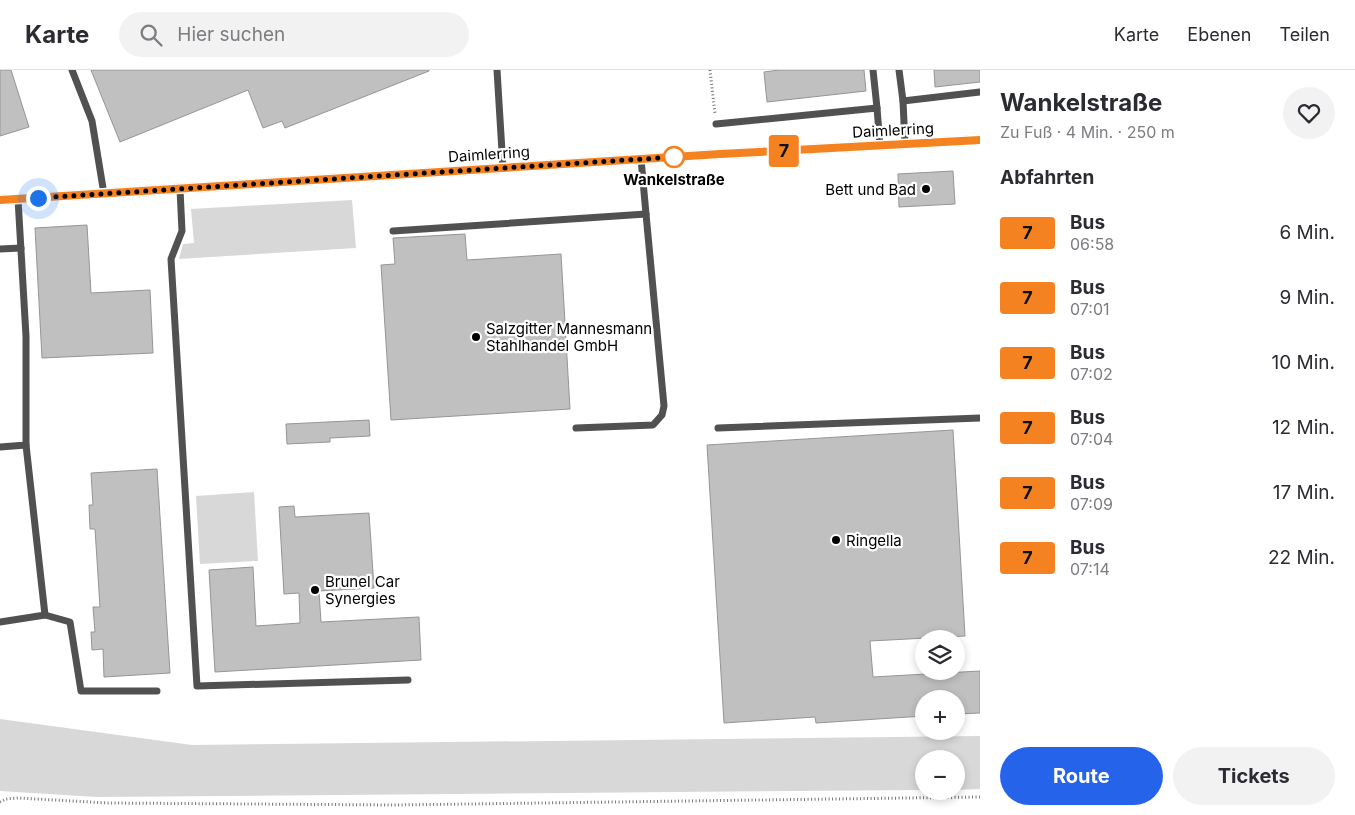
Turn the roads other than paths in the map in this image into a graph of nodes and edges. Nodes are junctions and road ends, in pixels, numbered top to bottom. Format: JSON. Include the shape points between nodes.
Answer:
{"nodes":[{"id":1,"x":72,"y":70,"type":"edge"},
{"id":2,"x":497,"y":70,"type":"edge"},
{"id":3,"x":873,"y":70,"type":"edge"},
{"id":4,"x":900,"y":70,"type":"edge"},
{"id":5,"x":980,"y":92,"type":"edge"},
{"id":6,"x":903,"y":101,"type":"junction"},
{"id":7,"x":877,"y":108,"type":"junction"},
{"id":8,"x":716,"y":124,"type":"dead end"},
{"id":9,"x":980,"y":140,"type":"edge"},
{"id":10,"x":905,"y":144,"type":"junction"},
{"id":11,"x":880,"y":146,"type":"junction"},
{"id":12,"x":641,"y":159,"type":"junction"},
{"id":13,"x":503,"y":168,"type":"junction"},
{"id":14,"x":180,"y":189,"type":"junction"},
{"id":15,"x":104,"y":194,"type":"junction"},
{"id":16,"x":18,"y":199,"type":"junction"},
{"id":17,"x":0,"y":200,"type":"edge"},
{"id":18,"x":646,"y":214,"type":"junction"},
{"id":19,"x":393,"y":231,"type":"dead end"},
{"id":20,"x":21,"y":248,"type":"junction"},
{"id":21,"x":0,"y":249,"type":"edge"},
{"id":22,"x":980,"y":418,"type":"edge"},
{"id":23,"x":576,"y":428,"type":"dead end"},
{"id":24,"x":718,"y":428,"type":"dead end"},
{"id":25,"x":26,"y":446,"type":"junction"},
{"id":26,"x":0,"y":447,"type":"edge"},
{"id":27,"x":46,"y":615,"type":"junction"},
{"id":28,"x":0,"y":622,"type":"edge"},
{"id":29,"x":408,"y":680,"type":"dead end"},
{"id":30,"x":157,"y":691,"type":"dead end"}],
"edges":[{"from":1,"to":15,"type":"lane","via":[[92,121]]},
{"from":2,"to":13,"type":"lane"},
{"from":3,"to":7,"type":"lane"},
{"from":4,"to":6,"type":"lane"},
{"from":5,"to":6,"type":"lane"},
{"from":6,"to":10,"type":"lane"},
{"from":7,"to":8,"type":"lane"},
{"from":7,"to":11,"type":"lane"},
{"from":9,"to":10,"type":"street","name":"Daimlerring"},
{"from":10,"to":11,"type":"street","name":"Daimlerring"},
{"from":11,"to":12,"type":"street","name":"Daimlerring"},
{"from":12,"to":13,"type":"street","name":"Daimlerring"},
{"from":12,"to":18,"type":"lane"},
{"from":13,"to":14,"type":"street","name":"Daimlerring"},
{"from":14,"to":15,"type":"street","name":"Daimlerring"},
{"from":14,"to":29,"type":"lane","via":[[182,231],[171,259],[197,686]]},
{"from":15,"to":16,"type":"street","name":"Daimlerring"},
{"from":16,"to":17,"type":"street","name":"Daimlerring"},
{"from":16,"to":20,"type":"lane"},
{"from":18,"to":19,"type":"lane"},
{"from":18,"to":23,"type":"lane","via":[[664,406],[662,415],[653,425]]},
{"from":20,"to":21,"type":"lane"},
{"from":20,"to":25,"type":"lane","via":[[26,336]]},
{"from":22,"to":24,"type":"lane"},
{"from":25,"to":26,"type":"lane"},
{"from":25,"to":27,"type":"lane"},
{"from":27,"to":28,"type":"lane"},
{"from":27,"to":30,"type":"lane","via":[[70,622],[81,691]]}]}
